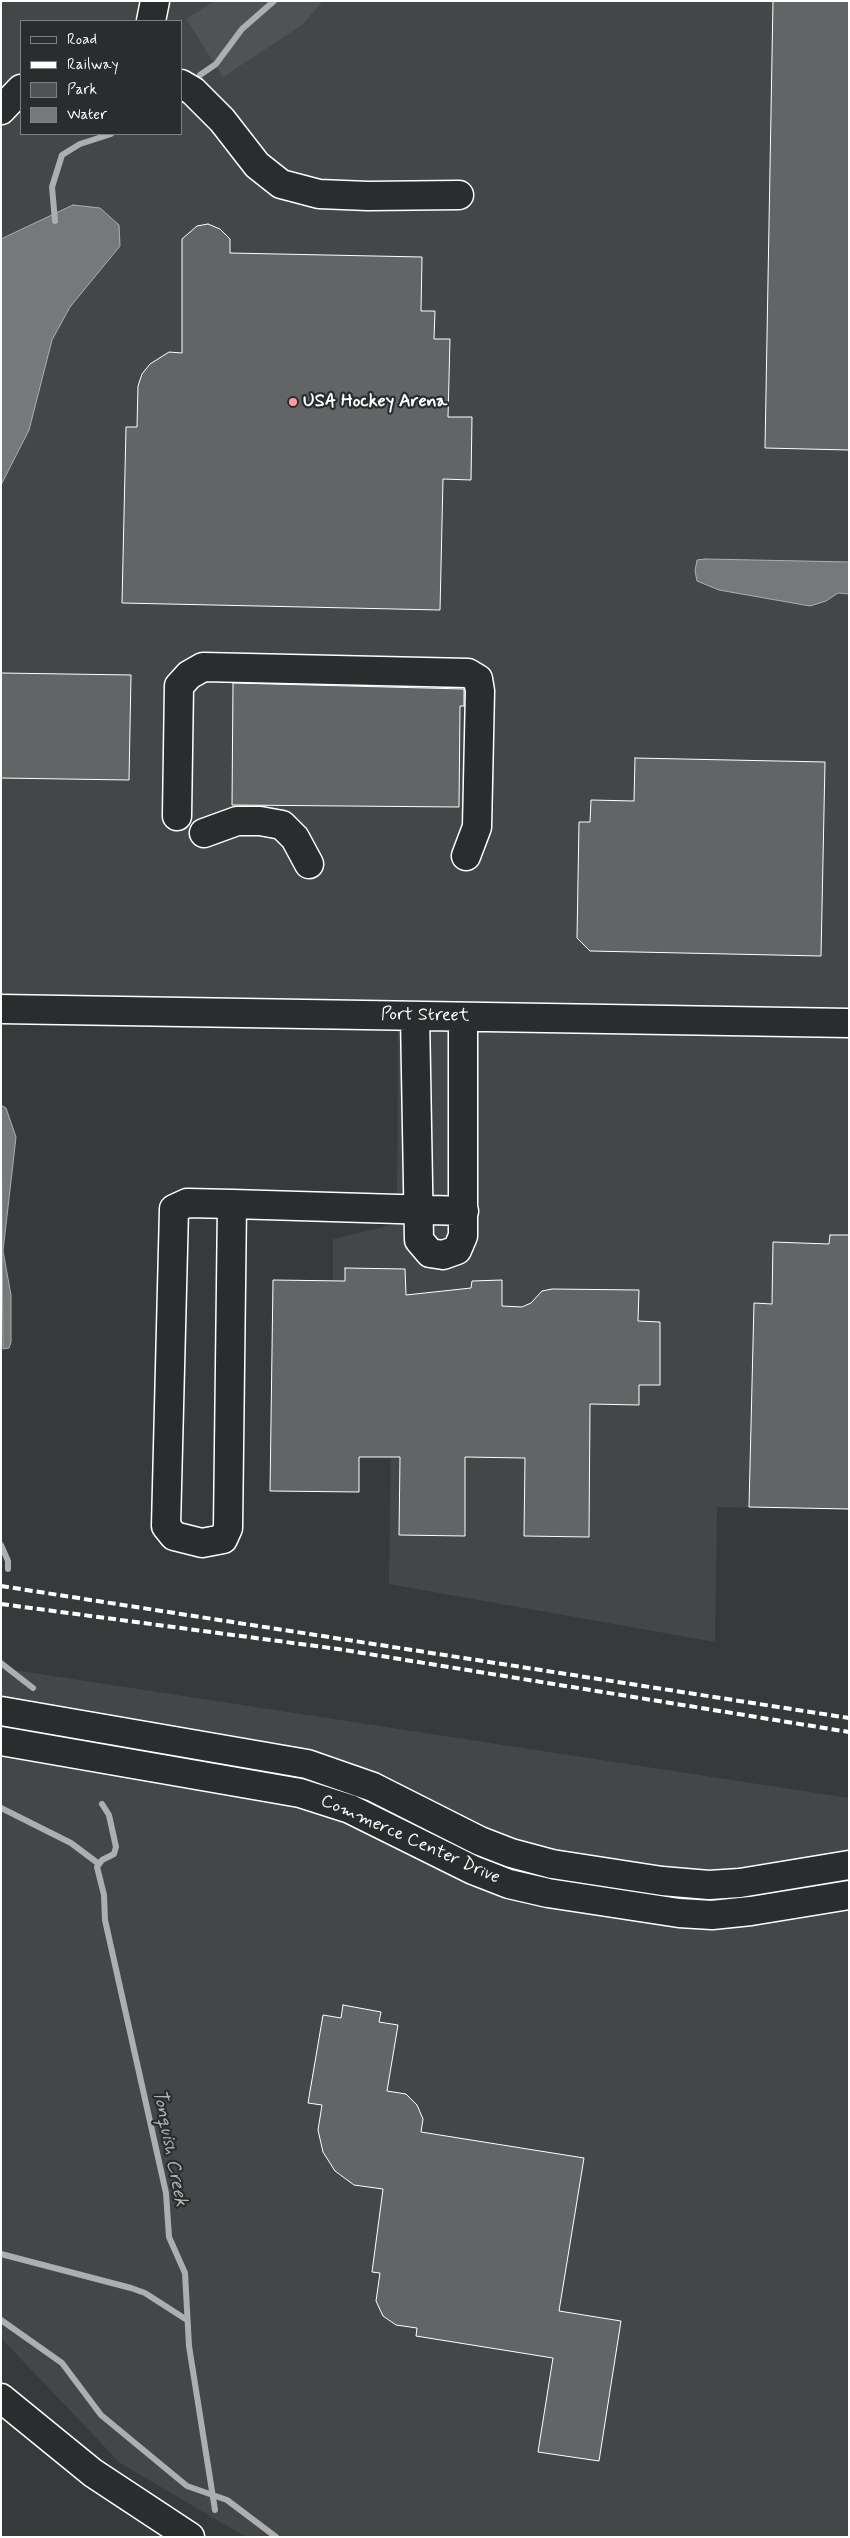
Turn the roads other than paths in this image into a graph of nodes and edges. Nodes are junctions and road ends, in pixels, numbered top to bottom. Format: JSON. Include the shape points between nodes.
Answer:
{"nodes":[{"id":1,"x":155,"y":1,"type":"edge"},
{"id":2,"x":152,"y":20,"type":"edge"},
{"id":3,"x":182,"y":85,"type":"edge"},
{"id":4,"x":20,"y":90,"type":"edge"},
{"id":5,"x":1,"y":110,"type":"edge"},
{"id":6,"x":459,"y":195,"type":"dead end"},
{"id":7,"x":177,"y":816,"type":"dead end"},
{"id":8,"x":204,"y":833,"type":"dead end"},
{"id":9,"x":466,"y":856,"type":"dead end"},
{"id":10,"x":309,"y":864,"type":"dead end"},
{"id":11,"x":1,"y":1009,"type":"edge"},
{"id":12,"x":415,"y":1016,"type":"junction"},
{"id":13,"x":463,"y":1017,"type":"junction"},
{"id":14,"x":849,"y":1023,"type":"edge"},
{"id":15,"x":232,"y":1204,"type":"junction"},
{"id":16,"x":419,"y":1209,"type":"junction"},
{"id":17,"x":464,"y":1211,"type":"junction"},
{"id":18,"x":3,"y":1719,"type":"edge"},
{"id":19,"x":1,"y":1742,"type":"edge"},
{"id":20,"x":849,"y":1865,"type":"edge"},
{"id":21,"x":849,"y":1895,"type":"edge"},
{"id":22,"x":1,"y":2398,"type":"edge"},
{"id":23,"x":190,"y":2537,"type":"edge"}],
"edges":[{"from":1,"to":2,"type":"main road"},
{"from":3,"to":6,"type":"main road","via":[[222,120],[257,165],[281,184],[319,194]]},
{"from":4,"to":5,"type":"main road"},
{"from":7,"to":9,"type":"main road","via":[[179,686],[203,667],[468,674],[478,679],[480,691],[477,827]]},
{"from":8,"to":10,"type":"main road","via":[[237,821],[282,825],[295,838]]},
{"from":11,"to":12,"type":"main road","name":"Port Street"},
{"from":12,"to":13,"type":"main road","name":"Port Street"},
{"from":12,"to":16,"type":"main road"},
{"from":13,"to":14,"type":"main road","name":"Port Street"},
{"from":13,"to":17,"type":"main road"},
{"from":15,"to":15,"type":"main road","via":[[228,1528],[223,1539],[202,1543],[174,1536],[166,1526],[174,1209],[186,1203]]},
{"from":15,"to":16,"type":"main road"},
{"from":16,"to":17,"type":"main road"},
{"from":16,"to":17,"type":"main road","via":[[418,1240],[430,1252],[443,1255],[457,1250]]},
{"from":18,"to":20,"type":"main road","name":"Commerce Center Drive","via":[[307,1764],[384,1792],[480,1841],[552,1864],[662,1881],[709,1884],[740,1883]]},
{"from":19,"to":21,"type":"main road","name":"Commerce Center Drive","via":[[300,1793],[350,1809],[472,1870],[509,1884],[548,1893],[712,1915],[751,1912]]},
{"from":22,"to":23,"type":"main road","via":[[93,2473]]}]}
